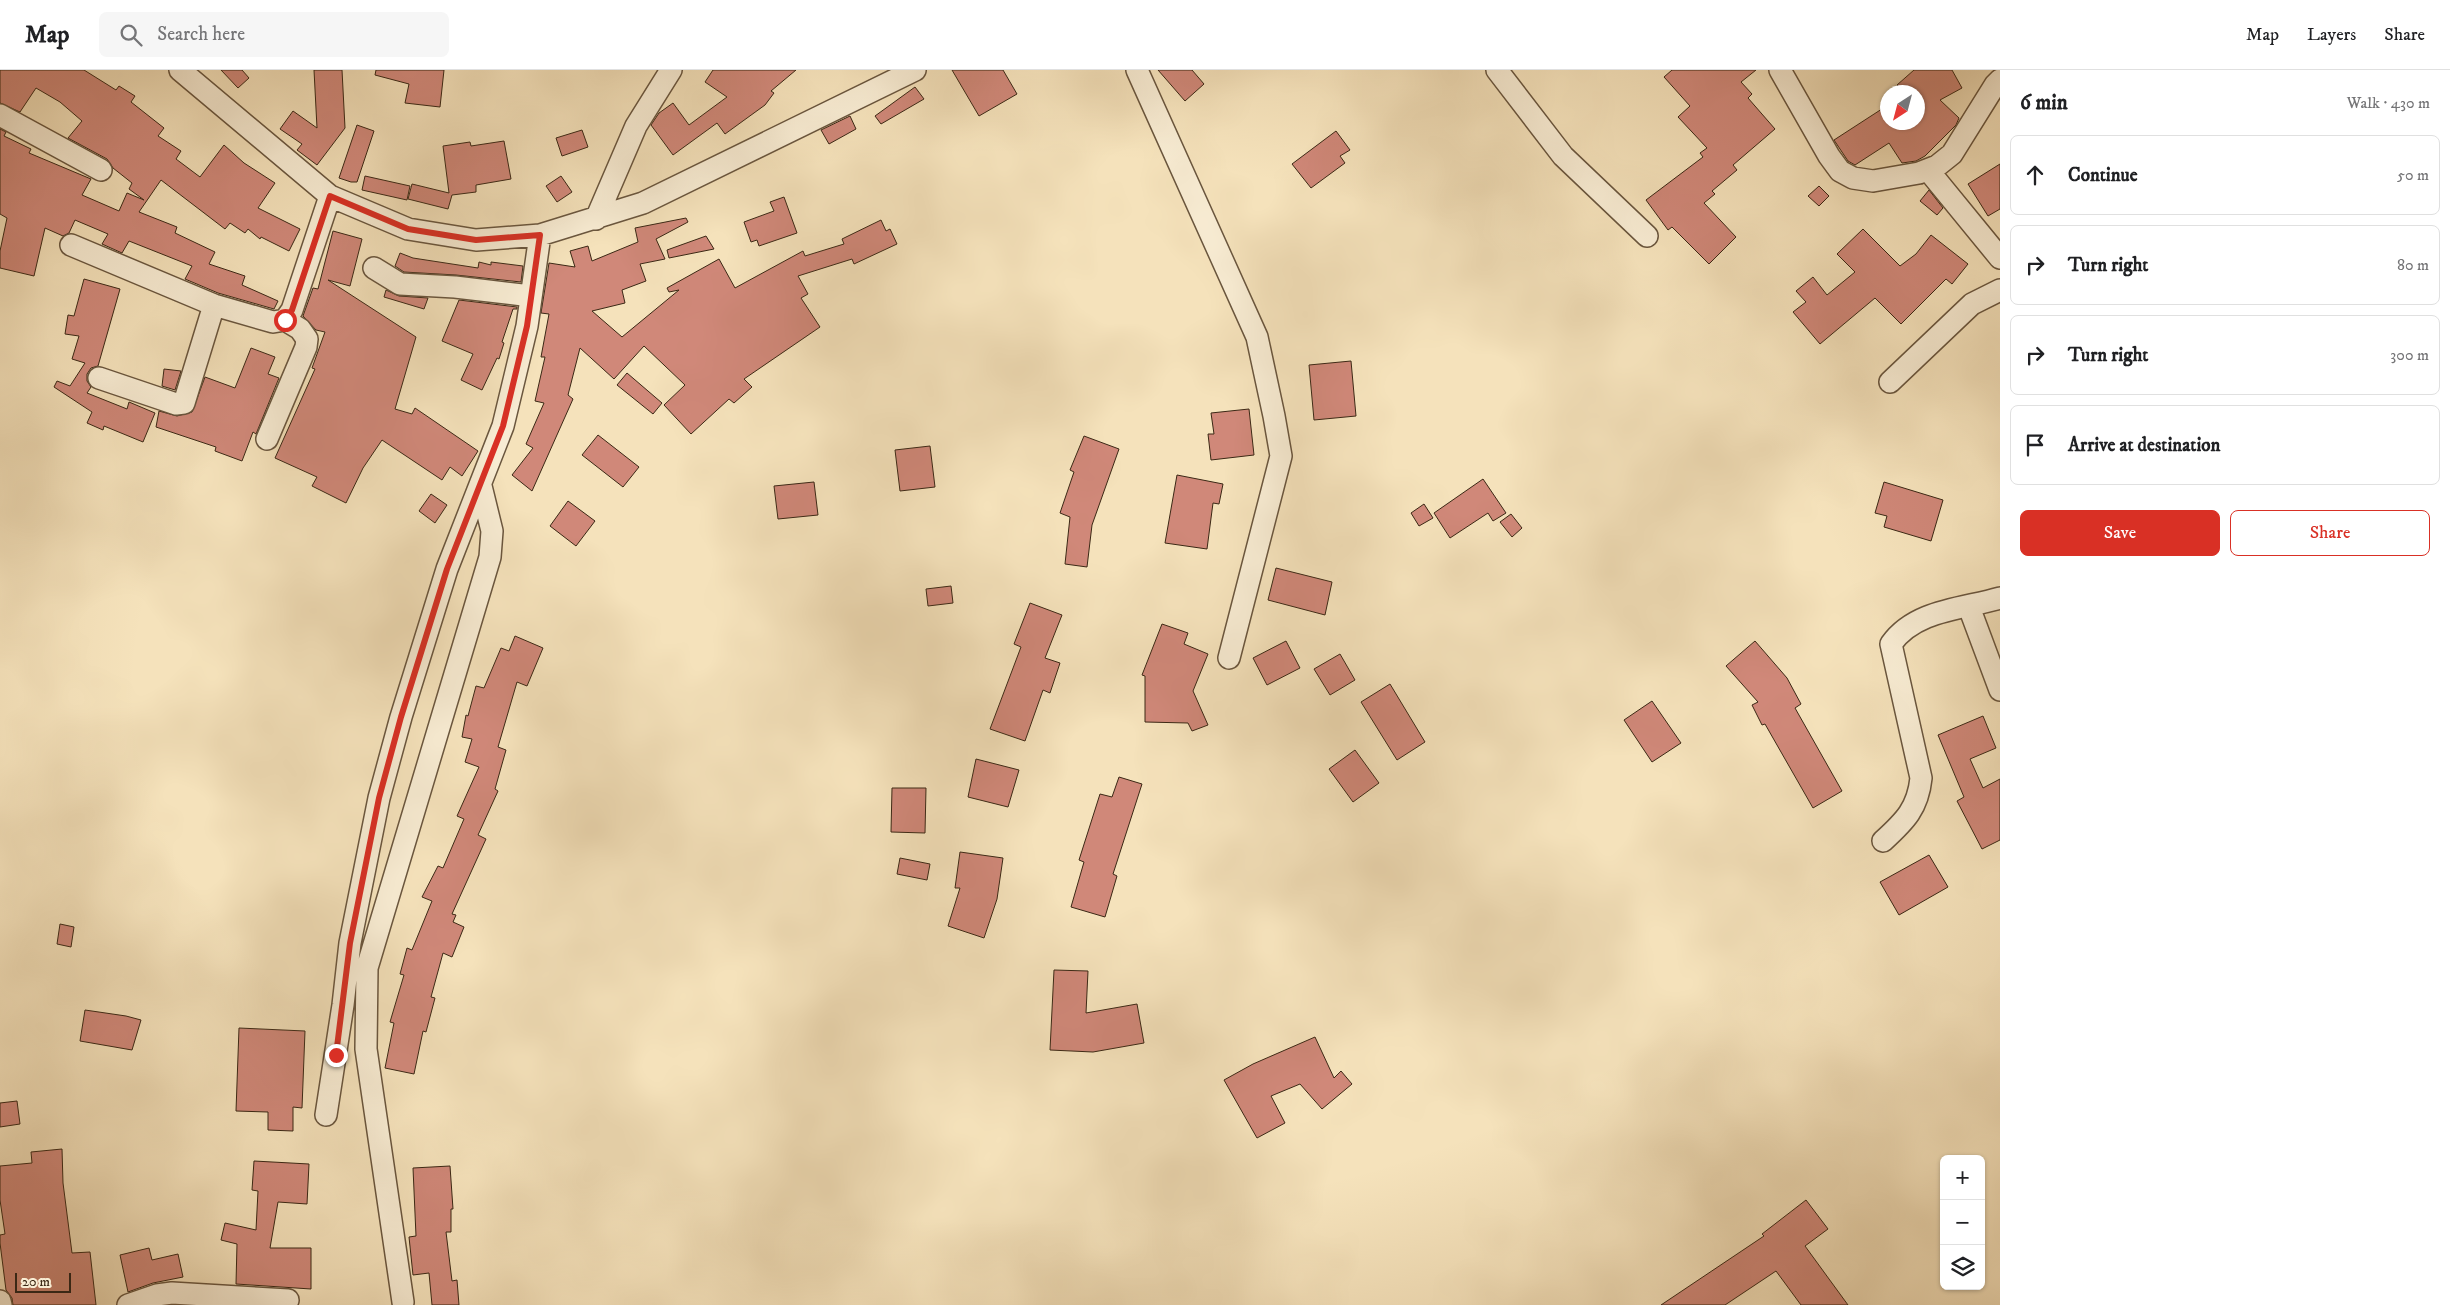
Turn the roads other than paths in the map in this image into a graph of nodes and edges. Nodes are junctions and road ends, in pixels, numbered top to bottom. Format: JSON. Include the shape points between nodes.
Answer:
{"nodes":[{"id":1,"x":180,"y":70,"type":"edge"},
{"id":2,"x":671,"y":70,"type":"edge"},
{"id":3,"x":915,"y":70,"type":"edge"},
{"id":4,"x":1137,"y":70,"type":"edge"},
{"id":5,"x":1497,"y":70,"type":"edge"},
{"id":6,"x":1780,"y":70,"type":"edge"},
{"id":7,"x":2000,"y":80,"type":"edge"},
{"id":8,"x":0,"y":115,"type":"edge"},
{"id":9,"x":101,"y":170,"type":"dead end"},
{"id":10,"x":1928,"y":170,"type":"junction"},
{"id":11,"x":330,"y":196,"type":"junction"},
{"id":12,"x":596,"y":219,"type":"junction"},
{"id":13,"x":540,"y":235,"type":"junction"},
{"id":14,"x":1647,"y":236,"type":"dead end"},
{"id":15,"x":71,"y":245,"type":"dead end"},
{"id":16,"x":2000,"y":258,"type":"edge"},
{"id":17,"x":374,"y":268,"type":"dead end"},
{"id":18,"x":2000,"y":290,"type":"edge"},
{"id":19,"x":531,"y":296,"type":"junction"},
{"id":20,"x":214,"y":305,"type":"junction"},
{"id":21,"x":285,"y":320,"type":"junction"},
{"id":22,"x":99,"y":378,"type":"dead end"},
{"id":23,"x":1890,"y":382,"type":"dead end"},
{"id":24,"x":267,"y":439,"type":"dead end"},
{"id":25,"x":481,"y":486,"type":"junction"},
{"id":26,"x":2000,"y":598,"type":"edge"},
{"id":27,"x":1969,"y":607,"type":"junction"},
{"id":28,"x":1230,"y":658,"type":"dead end"},
{"id":29,"x":2000,"y":690,"type":"edge"},
{"id":30,"x":1883,"y":841,"type":"dead end"},
{"id":31,"x":326,"y":1114,"type":"dead end"},
{"id":32,"x":288,"y":1300,"type":"dead end"},
{"id":33,"x":0,"y":1301,"type":"edge"},
{"id":34,"x":403,"y":1302,"type":"dead end"},
{"id":35,"x":0,"y":1305,"type":"edge"},
{"id":36,"x":128,"y":1305,"type":"edge"}],
"edges":[{"from":1,"to":11,"type":"street"},
{"from":2,"to":12,"type":"street","via":[[636,126]]},
{"from":3,"to":12,"type":"street","via":[[643,203]]},
{"from":4,"to":28,"type":"street","via":[[1257,337],[1281,456]]},
{"from":5,"to":14,"type":"street","via":[[1563,156]]},
{"from":6,"to":10,"type":"street","via":[[1840,171],[1853,178],[1872,181]]},
{"from":7,"to":10,"type":"street","via":[[1952,154]]},
{"from":8,"to":9,"type":"street"},
{"from":10,"to":16,"type":"street"},
{"from":11,"to":13,"type":"street","via":[[408,229],[476,240]]},
{"from":11,"to":21,"type":"street","via":[[292,310]]},
{"from":12,"to":13,"type":"street"},
{"from":13,"to":19,"type":"street"},
{"from":15,"to":20,"type":"street"},
{"from":17,"to":19,"type":"street","via":[[400,284]]},
{"from":18,"to":23,"type":"street","via":[[1972,304]]},
{"from":19,"to":25,"type":"street","via":[[503,426]]},
{"from":20,"to":21,"type":"street","via":[[273,322]]},
{"from":20,"to":22,"type":"street","via":[[184,403],[176,404]]},
{"from":21,"to":24,"type":"street","via":[[300,329],[307,339],[306,348]]},
{"from":25,"to":31,"type":"street","via":[[447,569],[379,798],[350,943]]},
{"from":25,"to":34,"type":"street","via":[[492,531],[490,557],[367,968],[366,1049]]},
{"from":26,"to":27,"type":"street"},
{"from":27,"to":29,"type":"street"},
{"from":27,"to":30,"type":"street","via":[[1910,623],[1891,644],[1921,778],[1920,794],[1914,807]]},
{"from":32,"to":36,"type":"street","via":[[172,1293]]},
{"from":33,"to":35,"type":"street"}]}
